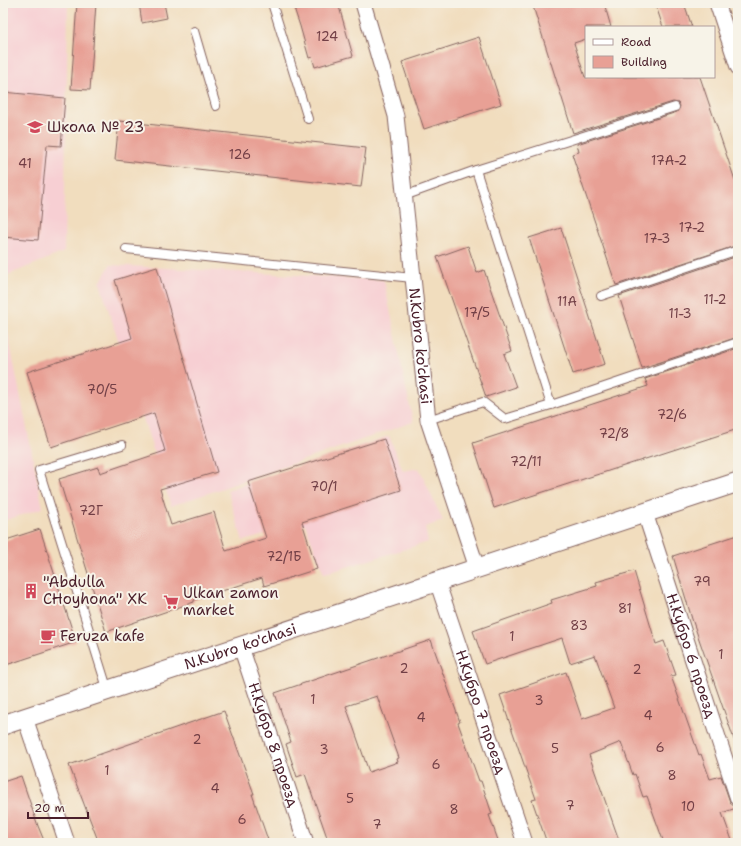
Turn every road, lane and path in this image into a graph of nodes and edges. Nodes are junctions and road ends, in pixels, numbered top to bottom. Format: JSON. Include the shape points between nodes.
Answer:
{"nodes":[{"id":1,"x":272,"y":3,"type":"edge"},
{"id":2,"x":363,"y":3,"type":"edge"},
{"id":3,"x":718,"y":3,"type":"edge"},
{"id":4,"x":194,"y":31,"type":"dead end"},
{"id":5,"x":738,"y":67,"type":"edge"},
{"id":6,"x":216,"y":106,"type":"dead end"},
{"id":7,"x":675,"y":107,"type":"dead end"},
{"id":8,"x":308,"y":119,"type":"dead end"},
{"id":9,"x":476,"y":170,"type":"junction"},
{"id":10,"x":404,"y":196,"type":"junction"},
{"id":11,"x":126,"y":249,"type":"dead end"},
{"id":12,"x":738,"y":250,"type":"edge"},
{"id":13,"x":413,"y":278,"type":"junction"},
{"id":14,"x":601,"y":296,"type":"dead end"},
{"id":15,"x":738,"y":342,"type":"edge"},
{"id":16,"x":550,"y":405,"type":"junction"},
{"id":17,"x":428,"y":420,"type":"junction"},
{"id":18,"x":122,"y":445,"type":"dead end"},
{"id":19,"x":738,"y":482,"type":"edge"},
{"id":20,"x":645,"y":513,"type":"junction"},
{"id":21,"x":477,"y":568,"type":"junction"},
{"id":22,"x":437,"y":581,"type":"junction"},
{"id":23,"x":241,"y":647,"type":"junction"},
{"id":24,"x":108,"y":691,"type":"junction"},
{"id":25,"x":25,"y":718,"type":"junction"},
{"id":26,"x":3,"y":725,"type":"edge"},
{"id":27,"x":738,"y":799,"type":"edge"},
{"id":28,"x":67,"y":843,"type":"edge"},
{"id":29,"x":306,"y":843,"type":"edge"},
{"id":30,"x":525,"y":843,"type":"edge"}],
"edges":[{"from":1,"to":8,"type":"lane"},
{"from":2,"to":10,"type":"street","name":"N.Kubro ko'chasi","via":[[396,116]]},
{"from":3,"to":5,"type":"street"},
{"from":4,"to":6,"type":"lane"},
{"from":7,"to":9,"type":"lane"},
{"from":9,"to":10,"type":"lane"},
{"from":9,"to":16,"type":"lane"},
{"from":10,"to":13,"type":"street","name":"N.Kubro ko'chasi"},
{"from":11,"to":13,"type":"lane"},
{"from":12,"to":14,"type":"lane"},
{"from":13,"to":17,"type":"street","name":"N.Kubro ko'chasi"},
{"from":15,"to":16,"type":"lane"},
{"from":16,"to":17,"type":"lane","via":[[505,419],[483,402]]},
{"from":17,"to":21,"type":"street","name":"N.Kubro ko'chasi"},
{"from":18,"to":24,"type":"lane","via":[[39,470]]},
{"from":19,"to":20,"type":"street","name":"N.Kubro ko'chasi"},
{"from":20,"to":21,"type":"street","name":"N.Kubro ko'chasi"},
{"from":20,"to":27,"type":"street","name":"Н.Кубро 6 проезд"},
{"from":21,"to":22,"type":"street","name":"N.Kubro ko'chasi"},
{"from":22,"to":23,"type":"street","name":"N.Kubro ko'chasi"},
{"from":22,"to":30,"type":"street","name":"Н.Кубро 7 проезд"},
{"from":23,"to":24,"type":"street","name":"N.Kubro ko'chasi"},
{"from":23,"to":29,"type":"street","name":"Н.Кубро 8 проезд"},
{"from":24,"to":25,"type":"street","name":"N.Kubro ko'chasi"},
{"from":25,"to":26,"type":"street","name":"N.Kubro ko'chasi"},
{"from":25,"to":28,"type":"street"}]}
